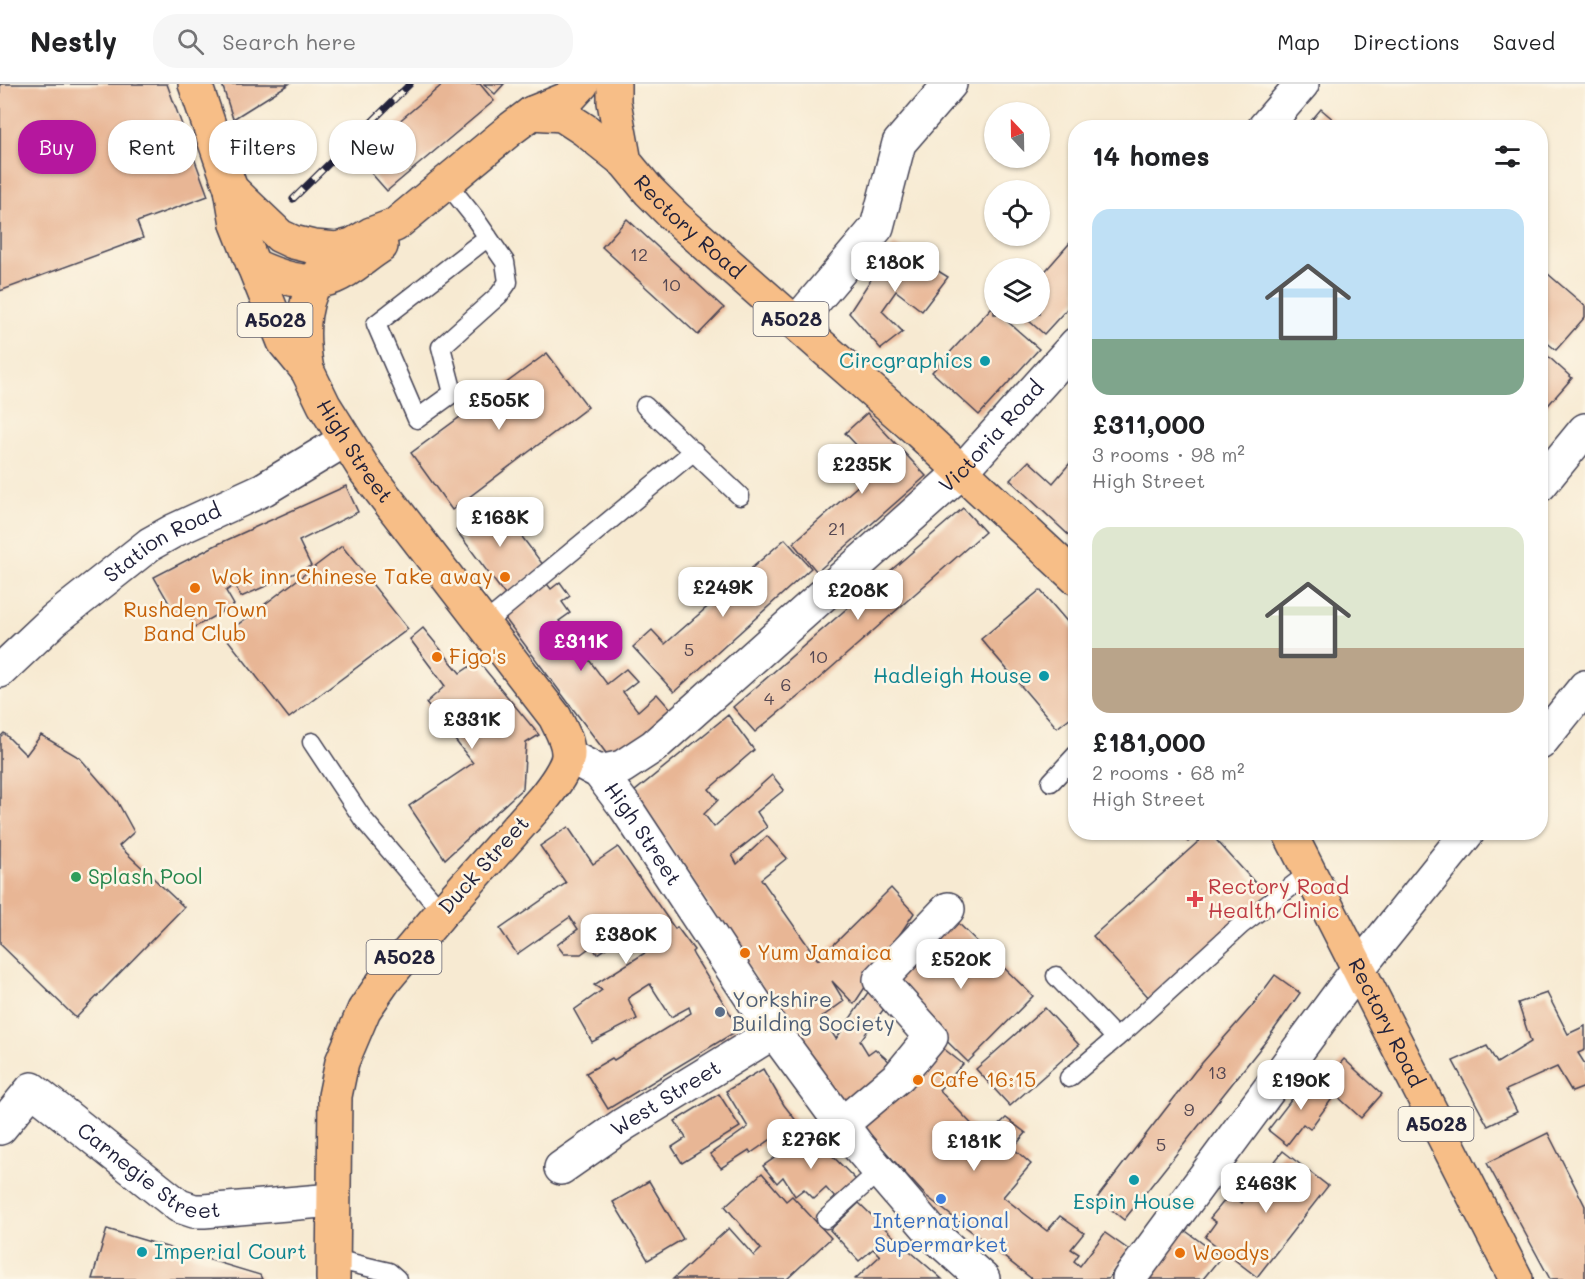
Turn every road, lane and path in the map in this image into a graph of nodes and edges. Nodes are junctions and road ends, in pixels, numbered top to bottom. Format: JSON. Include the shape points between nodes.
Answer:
{"nodes":[{"id":1,"x":195,"y":84,"type":"edge"},
{"id":2,"x":545,"y":84,"type":"edge"},
{"id":3,"x":582,"y":84,"type":"edge"},
{"id":4,"x":614,"y":84,"type":"edge"},
{"id":5,"x":950,"y":84,"type":"edge"},
{"id":6,"x":1302,"y":84,"type":"edge"},
{"id":7,"x":532,"y":113,"type":"junction"},
{"id":8,"x":1271,"y":120,"type":"edge"},
{"id":9,"x":625,"y":162,"type":"junction"},
{"id":10,"x":446,"y":182,"type":"junction"},
{"id":11,"x":231,"y":189,"type":"junction"},
{"id":12,"x":395,"y":225,"type":"junction"},
{"id":13,"x":488,"y":237,"type":"junction"},
{"id":14,"x":337,"y":249,"type":"junction"},
{"id":15,"x":253,"y":265,"type":"junction"},
{"id":16,"x":314,"y":281,"type":"junction"},
{"id":17,"x":796,"y":323,"type":"junction"},
{"id":18,"x":1068,"y":353,"type":"edge"},
{"id":19,"x":307,"y":370,"type":"junction"},
{"id":20,"x":645,"y":406,"type":"dead end"},
{"id":21,"x":1585,"y":430,"type":"edge"},
{"id":22,"x":345,"y":440,"type":"junction"},
{"id":23,"x":694,"y":451,"type":"junction"},
{"id":24,"x":961,"y":472,"type":"junction"},
{"id":25,"x":1548,"y":475,"type":"edge"},
{"id":26,"x":740,"y":496,"type":"dead end"},
{"id":27,"x":1068,"y":572,"type":"edge"},
{"id":28,"x":484,"y":624,"type":"junction"},
{"id":29,"x":0,"y":671,"type":"edge"},
{"id":30,"x":1585,"y":687,"type":"edge"},
{"id":31,"x":1548,"y":732,"type":"edge"},
{"id":32,"x":312,"y":742,"type":"dead end"},
{"id":33,"x":569,"y":756,"type":"junction"},
{"id":34,"x":1068,"y":764,"type":"edge"},
{"id":35,"x":599,"y":772,"type":"junction"},
{"id":36,"x":1051,"y":782,"type":"dead end"},
{"id":37,"x":1293,"y":840,"type":"edge"},
{"id":38,"x":1462,"y":840,"type":"edge"},
{"id":39,"x":1309,"y":873,"type":"junction"},
{"id":40,"x":948,"y":909,"type":"dead end"},
{"id":41,"x":442,"y":912,"type":"junction"},
{"id":42,"x":1358,"y":969,"type":"junction"},
{"id":43,"x":1056,"y":976,"type":"dead end"},
{"id":44,"x":774,"y":1032,"type":"junction"},
{"id":45,"x":1116,"y":1038,"type":"junction"},
{"id":46,"x":1069,"y":1078,"type":"dead end"},
{"id":47,"x":842,"y":1125,"type":"junction"},
{"id":48,"x":0,"y":1128,"type":"edge"},
{"id":49,"x":561,"y":1168,"type":"dead end"},
{"id":50,"x":879,"y":1172,"type":"junction"},
{"id":51,"x":333,"y":1200,"type":"junction"},
{"id":52,"x":826,"y":1219,"type":"dead end"},
{"id":53,"x":333,"y":1269,"type":"edge"},
{"id":54,"x":397,"y":1279,"type":"edge"},
{"id":55,"x":983,"y":1279,"type":"edge"},
{"id":56,"x":1129,"y":1279,"type":"edge"},
{"id":57,"x":1516,"y":1279,"type":"edge"}],
"edges":[{"from":1,"to":11,"type":"main road","number":"A5028"},
{"from":2,"to":7,"type":"main road"},
{"from":3,"to":7,"type":"main road","via":[[568,98]]},
{"from":4,"to":9,"type":"main road"},
{"from":5,"to":17,"type":"street","via":[[899,142],[877,227]]},
{"from":6,"to":8,"type":"street"},
{"from":7,"to":9,"type":"main road","name":"Rectory Road","number":"A5028","via":[[562,115]]},
{"from":7,"to":10,"type":"main road","number":"A5028"},
{"from":9,"to":17,"type":"main road","name":"Rectory Road","number":"A5028","via":[[675,217]]},
{"from":10,"to":12,"type":"main road","number":"A5028"},
{"from":10,"to":13,"type":"lane"},
{"from":11,"to":14,"type":"main road","number":"A5028","via":[[280,236],[314,247]]},
{"from":11,"to":15,"type":"main road","name":"High Street","number":"A5028","via":[[237,224]]},
{"from":12,"to":14,"type":"main road","number":"A5028"},
{"from":12,"to":16,"type":"main road","number":"A5028","via":[[384,243],[354,266]]},
{"from":13,"to":13,"type":"lane","via":[[505,262],[508,282],[499,295],[441,346],[453,393],[417,419],[376,324]]},
{"from":14,"to":16,"type":"main road","number":"A5028"},
{"from":15,"to":16,"type":"main road","number":"A5028","via":[[288,278]]},
{"from":15,"to":19,"type":"main road","name":"High Street","number":"A5028","via":[[284,342]]},
{"from":16,"to":19,"type":"main road","number":"A5028","via":[[303,327]]},
{"from":17,"to":24,"type":"main road","name":"Rectory Road","number":"A5028"},
{"from":18,"to":24,"type":"street","name":"Victoria Road"},
{"from":19,"to":22,"type":"main road","name":"High Street","number":"A5028"},
{"from":20,"to":23,"type":"lane"},
{"from":21,"to":25,"type":"street"},
{"from":22,"to":28,"type":"main road","name":"High Street","number":"A5028"},
{"from":22,"to":29,"type":"street","name":"Station Road","via":[[264,489],[150,544],[54,620]]},
{"from":23,"to":26,"type":"lane"},
{"from":23,"to":28,"type":"lane"},
{"from":24,"to":27,"type":"main road","name":"Rectory Road","number":"A5028"},
{"from":24,"to":35,"type":"street","name":"Victoria Road","via":[[654,746],[622,767]]},
{"from":28,"to":33,"type":"main road","name":"High Street","number":"A5028","via":[[555,717]]},
{"from":30,"to":31,"type":"street"},
{"from":32,"to":41,"type":"lane","via":[[363,819]]},
{"from":33,"to":35,"type":"street","name":"High Street"},
{"from":33,"to":41,"type":"main road","name":"Duck Street","number":"A5028","via":[[543,799]]},
{"from":34,"to":36,"type":"lane"},
{"from":35,"to":44,"type":"street","name":"High Street"},
{"from":37,"to":39,"type":"main road","name":"Rectory Road","number":"A5028"},
{"from":38,"to":42,"type":"street"},
{"from":39,"to":42,"type":"main road","name":"Rectory Road","number":"A5028"},
{"from":39,"to":45,"type":"lane","via":[[1241,925]]},
{"from":40,"to":47,"type":"street","via":[[880,980],[931,1037],[899,1076]]},
{"from":41,"to":51,"type":"main road","name":"Duck Street","number":"A5028","via":[[364,1010],[342,1062],[335,1096]]},
{"from":42,"to":56,"type":"street"},
{"from":42,"to":57,"type":"main road","name":"Rectory Road","number":"A5028"},
{"from":43,"to":45,"type":"lane"},
{"from":44,"to":47,"type":"street","name":"High Street"},
{"from":44,"to":49,"type":"street","name":"West Street","via":[[624,1124]]},
{"from":45,"to":46,"type":"lane"},
{"from":47,"to":50,"type":"street","name":"High Street"},
{"from":48,"to":51,"type":"street","name":"Carnegie Street","via":[[32,1089],[180,1206],[204,1211]]},
{"from":50,"to":52,"type":"lane"},
{"from":50,"to":55,"type":"street","name":"High Street","via":[[935,1236]]},
{"from":51,"to":53,"type":"main road","name":"Duck Street","number":"A5028"},
{"from":53,"to":54,"type":"lane","via":[[389,1272]]}]}
